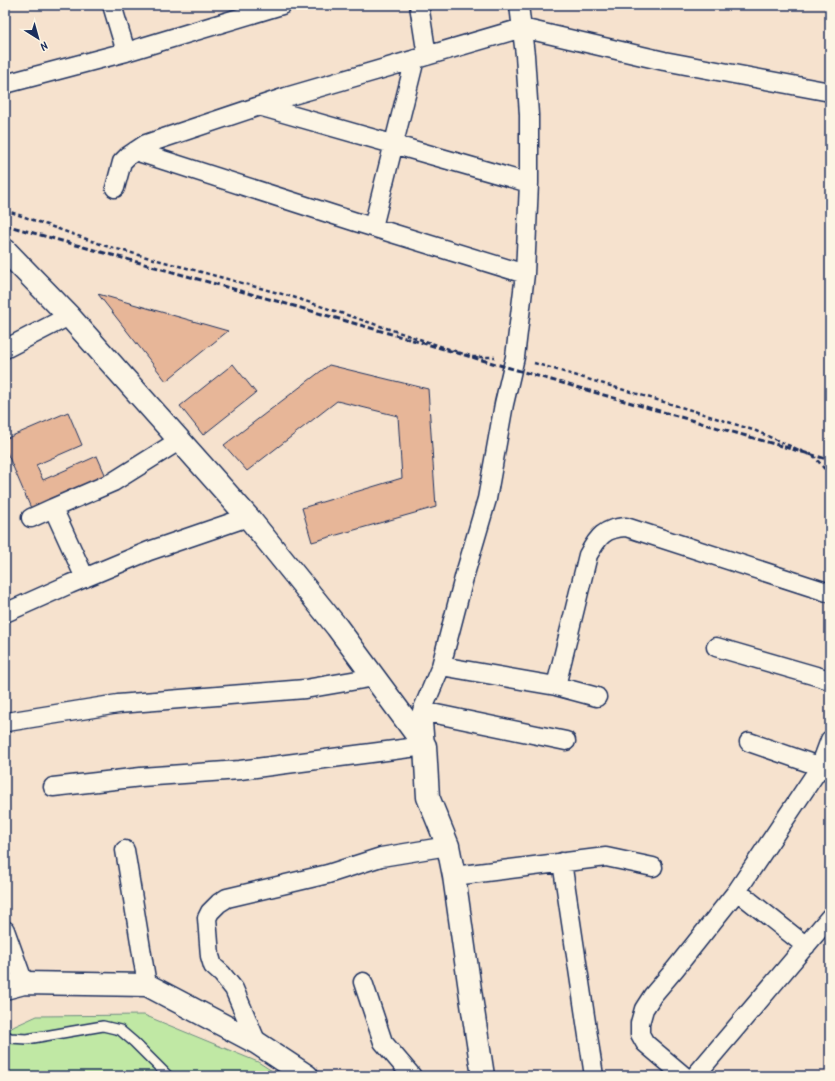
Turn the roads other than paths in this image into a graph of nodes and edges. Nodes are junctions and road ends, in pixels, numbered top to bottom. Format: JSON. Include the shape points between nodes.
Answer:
{"nodes":[{"id":1,"x":112,"y":5,"type":"edge"},
{"id":2,"x":282,"y":5,"type":"edge"},
{"id":3,"x":419,"y":5,"type":"edge"},
{"id":4,"x":519,"y":5,"type":"edge"},
{"id":5,"x":522,"y":28,"type":"junction"},
{"id":6,"x":126,"y":52,"type":"junction"},
{"id":7,"x":421,"y":58,"type":"junction"},
{"id":8,"x":5,"y":84,"type":"edge"},
{"id":9,"x":830,"y":92,"type":"edge"},
{"id":10,"x":259,"y":106,"type":"junction"},
{"id":11,"x":394,"y":144,"type":"junction"},
{"id":12,"x":135,"y":151,"type":"junction"},
{"id":13,"x":529,"y":183,"type":"junction"},
{"id":14,"x":115,"y":188,"type":"dead end"},
{"id":15,"x":373,"y":227,"type":"junction"},
{"id":16,"x":7,"y":254,"type":"edge"},
{"id":17,"x":524,"y":274,"type":"junction"},
{"id":18,"x":69,"y":316,"type":"junction"},
{"id":19,"x":5,"y":349,"type":"edge"},
{"id":20,"x":180,"y":440,"type":"junction"},
{"id":21,"x":53,"y":508,"type":"junction"},
{"id":22,"x":248,"y":517,"type":"junction"},
{"id":23,"x":31,"y":518,"type":"dead end"},
{"id":24,"x":84,"y":578,"type":"junction"},
{"id":25,"x":830,"y":593,"type":"edge"},
{"id":26,"x":5,"y":613,"type":"edge"},
{"id":27,"x":716,"y":647,"type":"dead end"},
{"id":28,"x":441,"y":666,"type":"junction"},
{"id":29,"x":375,"y":677,"type":"junction"},
{"id":30,"x":830,"y":680,"type":"edge"},
{"id":31,"x":556,"y":686,"type":"junction"},
{"id":32,"x":597,"y":697,"type":"dead end"},
{"id":33,"x":422,"y":711,"type":"junction"},
{"id":34,"x":7,"y":722,"type":"dead end"},
{"id":35,"x":830,"y":740,"type":"edge"},
{"id":36,"x":566,"y":741,"type":"dead end"},
{"id":37,"x":749,"y":742,"type":"dead end"},
{"id":38,"x":425,"y":746,"type":"junction"},
{"id":39,"x":825,"y":768,"type":"edge"},
{"id":40,"x":53,"y":787,"type":"dead end"},
{"id":41,"x":448,"y":846,"type":"junction"},
{"id":42,"x":125,"y":850,"type":"dead end"},
{"id":43,"x":562,"y":862,"type":"junction"},
{"id":44,"x":653,"y":867,"type":"dead end"},
{"id":45,"x":454,"y":876,"type":"junction"},
{"id":46,"x":737,"y":890,"type":"junction"},
{"id":47,"x":830,"y":917,"type":"edge"},
{"id":48,"x":5,"y":930,"type":"edge"},
{"id":49,"x":806,"y":946,"type":"junction"},
{"id":50,"x":363,"y":982,"type":"dead end"},
{"id":51,"x":15,"y":985,"type":"edge"},
{"id":52,"x":147,"y":985,"type":"junction"},
{"id":53,"x":5,"y":1035,"type":"edge"},
{"id":54,"x":257,"y":1043,"type":"junction"},
{"id":55,"x":168,"y":1076,"type":"edge"},
{"id":56,"x":307,"y":1076,"type":"edge"},
{"id":57,"x":412,"y":1076,"type":"edge"},
{"id":58,"x":483,"y":1076,"type":"edge"},
{"id":59,"x":594,"y":1076,"type":"edge"},
{"id":60,"x":684,"y":1076,"type":"edge"},
{"id":61,"x":695,"y":1076,"type":"edge"}],
"edges":[{"from":1,"to":6,"type":"street"},
{"from":2,"to":6,"type":"street"},
{"from":3,"to":7,"type":"street"},
{"from":4,"to":5,"type":"street"},
{"from":5,"to":7,"type":"street"},
{"from":5,"to":9,"type":"street","via":[[664,62]]},
{"from":5,"to":13,"type":"street","via":[[529,115]]},
{"from":6,"to":8,"type":"street"},
{"from":7,"to":10,"type":"street"},
{"from":7,"to":11,"type":"street"},
{"from":10,"to":11,"type":"street"},
{"from":10,"to":12,"type":"street","via":[[146,144]]},
{"from":11,"to":13,"type":"street"},
{"from":11,"to":15,"type":"street"},
{"from":12,"to":14,"type":"street","via":[[122,162]]},
{"from":12,"to":15,"type":"street"},
{"from":13,"to":17,"type":"street"},
{"from":15,"to":17,"type":"street"},
{"from":16,"to":18,"type":"street"},
{"from":17,"to":28,"type":"street","via":[[515,357],[486,498]]},
{"from":18,"to":19,"type":"street"},
{"from":18,"to":20,"type":"street"},
{"from":20,"to":21,"type":"street","via":[[113,482]]},
{"from":20,"to":22,"type":"street"},
{"from":21,"to":23,"type":"street"},
{"from":21,"to":24,"type":"street"},
{"from":22,"to":24,"type":"street"},
{"from":22,"to":29,"type":"street"},
{"from":24,"to":26,"type":"street"},
{"from":25,"to":31,"type":"street","via":[[626,527],[616,527],[604,533],[594,543],[588,555]]},
{"from":27,"to":30,"type":"street"},
{"from":28,"to":31,"type":"street"},
{"from":28,"to":33,"type":"street"},
{"from":29,"to":34,"type":"street","via":[[305,689],[118,704]]},
{"from":29,"to":38,"type":"street"},
{"from":31,"to":32,"type":"street"},
{"from":33,"to":36,"type":"street"},
{"from":33,"to":38,"type":"street"},
{"from":35,"to":39,"type":"street"},
{"from":37,"to":39,"type":"street"},
{"from":38,"to":40,"type":"street","via":[[240,770]]},
{"from":38,"to":41,"type":"street","via":[[428,797]]},
{"from":39,"to":46,"type":"street"},
{"from":41,"to":45,"type":"street"},
{"from":41,"to":54,"type":"street","via":[[381,857],[328,874],[227,898],[210,912],[207,918],[210,956],[214,966],[234,989]]},
{"from":42,"to":52,"type":"street"},
{"from":43,"to":44,"type":"street","via":[[606,857]]},
{"from":43,"to":45,"type":"street"},
{"from":43,"to":59,"type":"street"},
{"from":45,"to":58,"type":"street"},
{"from":46,"to":49,"type":"street"},
{"from":46,"to":60,"type":"street","via":[[653,995],[644,1009],[640,1023],[640,1034],[645,1043]]},
{"from":47,"to":49,"type":"street"},
{"from":48,"to":51,"type":"street"},
{"from":49,"to":61,"type":"street"},
{"from":50,"to":57,"type":"street","via":[[383,1042]]},
{"from":51,"to":52,"type":"street"},
{"from":52,"to":54,"type":"street"},
{"from":53,"to":55,"type":"lane","via":[[10,1038],[26,1038],[102,1026],[120,1030]]},
{"from":54,"to":56,"type":"street"}]}
